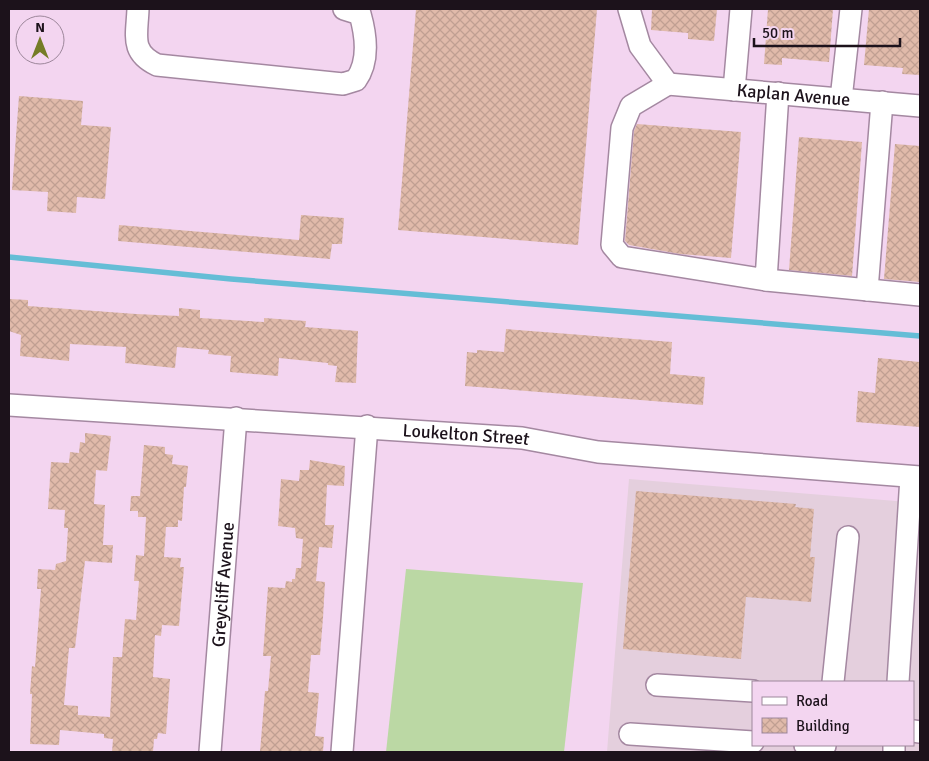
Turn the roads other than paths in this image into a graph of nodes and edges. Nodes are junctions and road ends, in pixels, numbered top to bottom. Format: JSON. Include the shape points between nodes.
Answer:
{"nodes":[{"id":1,"x":138,"y":9,"type":"edge"},
{"id":2,"x":344,"y":9,"type":"edge"},
{"id":3,"x":629,"y":9,"type":"edge"},
{"id":4,"x":741,"y":9,"type":"edge"},
{"id":5,"x":851,"y":9,"type":"edge"},
{"id":6,"x":668,"y":84,"type":"junction"},
{"id":7,"x":734,"y":90,"type":"junction"},
{"id":8,"x":778,"y":93,"type":"junction"},
{"id":9,"x":841,"y":99,"type":"junction"},
{"id":10,"x":882,"y":102,"type":"junction"},
{"id":11,"x":920,"y":106,"type":"edge"},
{"id":12,"x":766,"y":280,"type":"junction"},
{"id":13,"x":867,"y":290,"type":"junction"},
{"id":14,"x":920,"y":295,"type":"edge"},
{"id":15,"x":9,"y":405,"type":"edge"},
{"id":16,"x":236,"y":418,"type":"junction"},
{"id":17,"x":367,"y":426,"type":"junction"},
{"id":18,"x":916,"y":477,"type":"edge"},
{"id":19,"x":848,"y":537,"type":"dead end"},
{"id":20,"x":833,"y":681,"type":"edge"},
{"id":21,"x":898,"y":681,"type":"edge"},
{"id":22,"x":657,"y":684,"type":"dead end"},
{"id":23,"x":752,"y":691,"type":"edge"},
{"id":24,"x":630,"y":734,"type":"dead end"},
{"id":25,"x":752,"y":742,"type":"edge"},
{"id":26,"x":210,"y":752,"type":"edge"},
{"id":27,"x":342,"y":752,"type":"edge"}],
"edges":[{"from":1,"to":2,"type":"street","via":[[137,48],[144,59],[157,65],[343,84],[356,80],[363,70],[365,31],[360,14]]},
{"from":3,"to":6,"type":"street","via":[[640,46]]},
{"from":4,"to":7,"type":"street"},
{"from":5,"to":9,"type":"street"},
{"from":6,"to":7,"type":"street","name":"Kaplan Avenue"},
{"from":6,"to":12,"type":"street","via":[[631,106],[622,128],[612,245],[622,257]]},
{"from":7,"to":8,"type":"street","name":"Kaplan Avenue"},
{"from":8,"to":9,"type":"street","name":"Kaplan Avenue"},
{"from":8,"to":12,"type":"street"},
{"from":9,"to":10,"type":"street","name":"Kaplan Avenue"},
{"from":10,"to":11,"type":"street","name":"Kaplan Avenue"},
{"from":10,"to":13,"type":"street"},
{"from":12,"to":13,"type":"street"},
{"from":13,"to":14,"type":"street"},
{"from":15,"to":16,"type":"street","name":"Loukelton Street"},
{"from":16,"to":17,"type":"street","name":"Loukelton Street"},
{"from":16,"to":26,"type":"street","name":"Greycliff Avenue"},
{"from":17,"to":18,"type":"street","name":"Loukelton Street","via":[[522,438],[598,452]]},
{"from":17,"to":27,"type":"street"},
{"from":18,"to":21,"type":"street"},
{"from":19,"to":20,"type":"street"},
{"from":22,"to":23,"type":"street"},
{"from":24,"to":25,"type":"street"}]}
